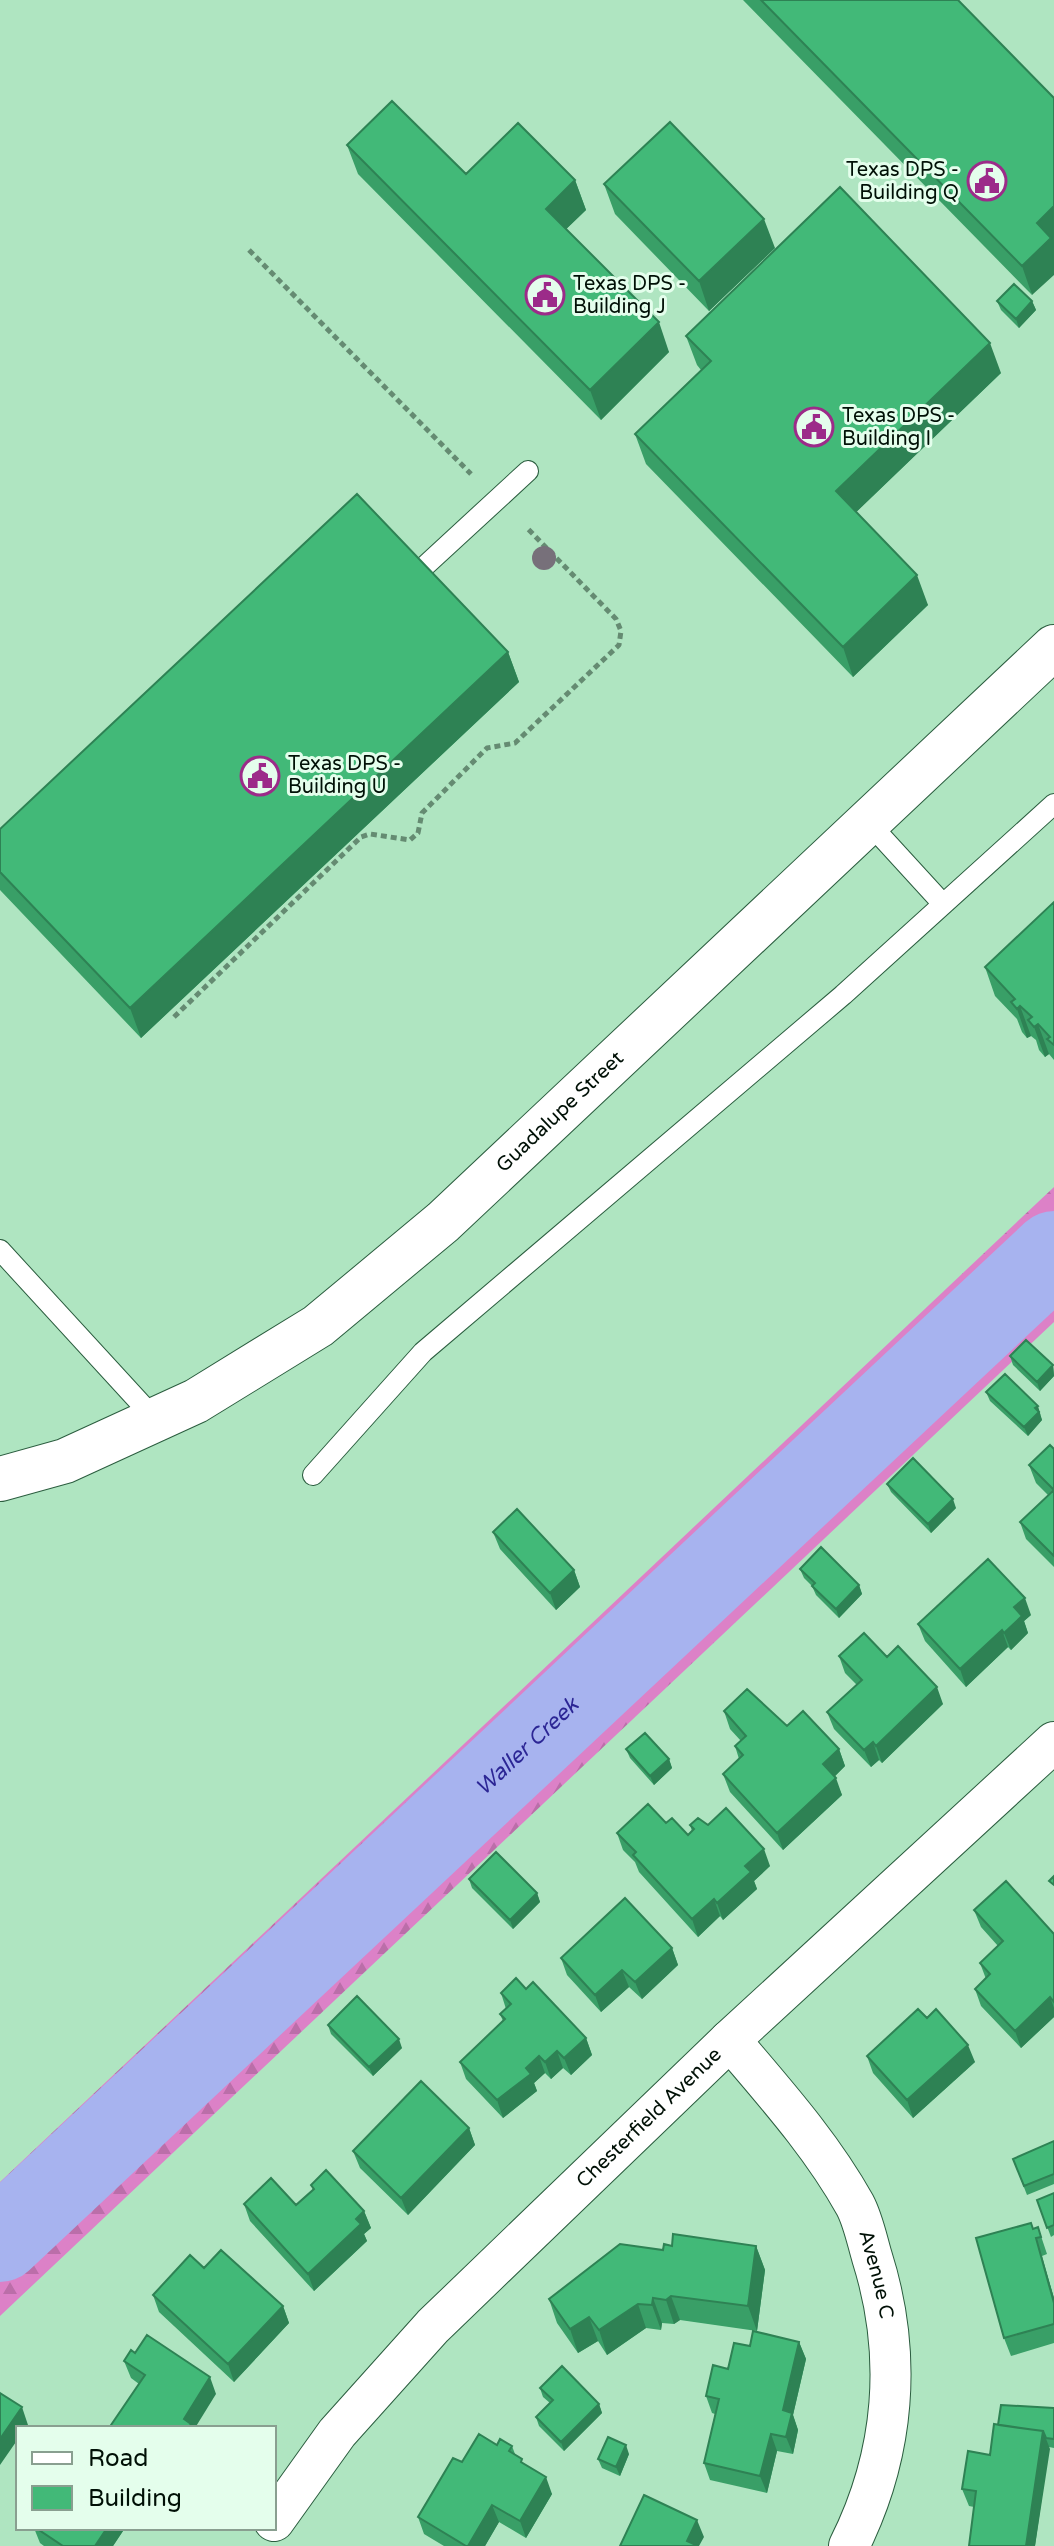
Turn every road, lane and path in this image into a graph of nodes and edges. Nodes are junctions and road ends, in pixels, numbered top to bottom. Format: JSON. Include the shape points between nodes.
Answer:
{"nodes":[{"id":1,"x":249,"y":250,"type":"dead end"},
{"id":2,"x":528,"y":471,"type":"dead end"},
{"id":3,"x":471,"y":474,"type":"dead end"},
{"id":4,"x":527,"y":528,"type":"dead end"},
{"id":5,"x":426,"y":565,"type":"edge"},
{"id":6,"x":1054,"y":647,"type":"edge"},
{"id":7,"x":1054,"y":804,"type":"edge"},
{"id":8,"x":868,"y":822,"type":"junction"},
{"id":9,"x":943,"y":904,"type":"junction"},
{"id":10,"x":174,"y":1017,"type":"dead end"},
{"id":11,"x":0,"y":1250,"type":"edge"},
{"id":12,"x":155,"y":1419,"type":"junction"},
{"id":13,"x":313,"y":1475,"type":"dead end"},
{"id":14,"x":0,"y":1479,"type":"edge"},
{"id":15,"x":1054,"y":1742,"type":"edge"},
{"id":16,"x":730,"y":2040,"type":"junction"},
{"id":17,"x":276,"y":2518,"type":"edge"},
{"id":18,"x":849,"y":2546,"type":"edge"}],
"edges":[{"from":1,"to":3,"type":"path"},
{"from":2,"to":5,"type":"lane"},
{"from":4,"to":10,"type":"path","via":[[616,619],[619,645],[515,743],[487,748],[422,813],[418,833],[410,840],[361,837]]},
{"from":6,"to":8,"type":"street","name":"Guadalupe Street"},
{"from":7,"to":9,"type":"lane"},
{"from":8,"to":9,"type":"lane"},
{"from":8,"to":12,"type":"street","name":"Guadalupe Street","via":[[443,1222],[318,1326],[196,1401]]},
{"from":9,"to":13,"type":"lane","via":[[423,1352]]},
{"from":11,"to":12,"type":"lane"},
{"from":12,"to":14,"type":"street","name":"Guadalupe Street","via":[[65,1461]]},
{"from":15,"to":16,"type":"street","name":"Chesterfield Avenue"},
{"from":16,"to":17,"type":"street","name":"Chesterfield Avenue","via":[[433,2326],[337,2433]]},
{"from":16,"to":18,"type":"street","name":"Avenue C","via":[[809,2134],[856,2207],[884,2297],[892,2373],[885,2453]]}]}
